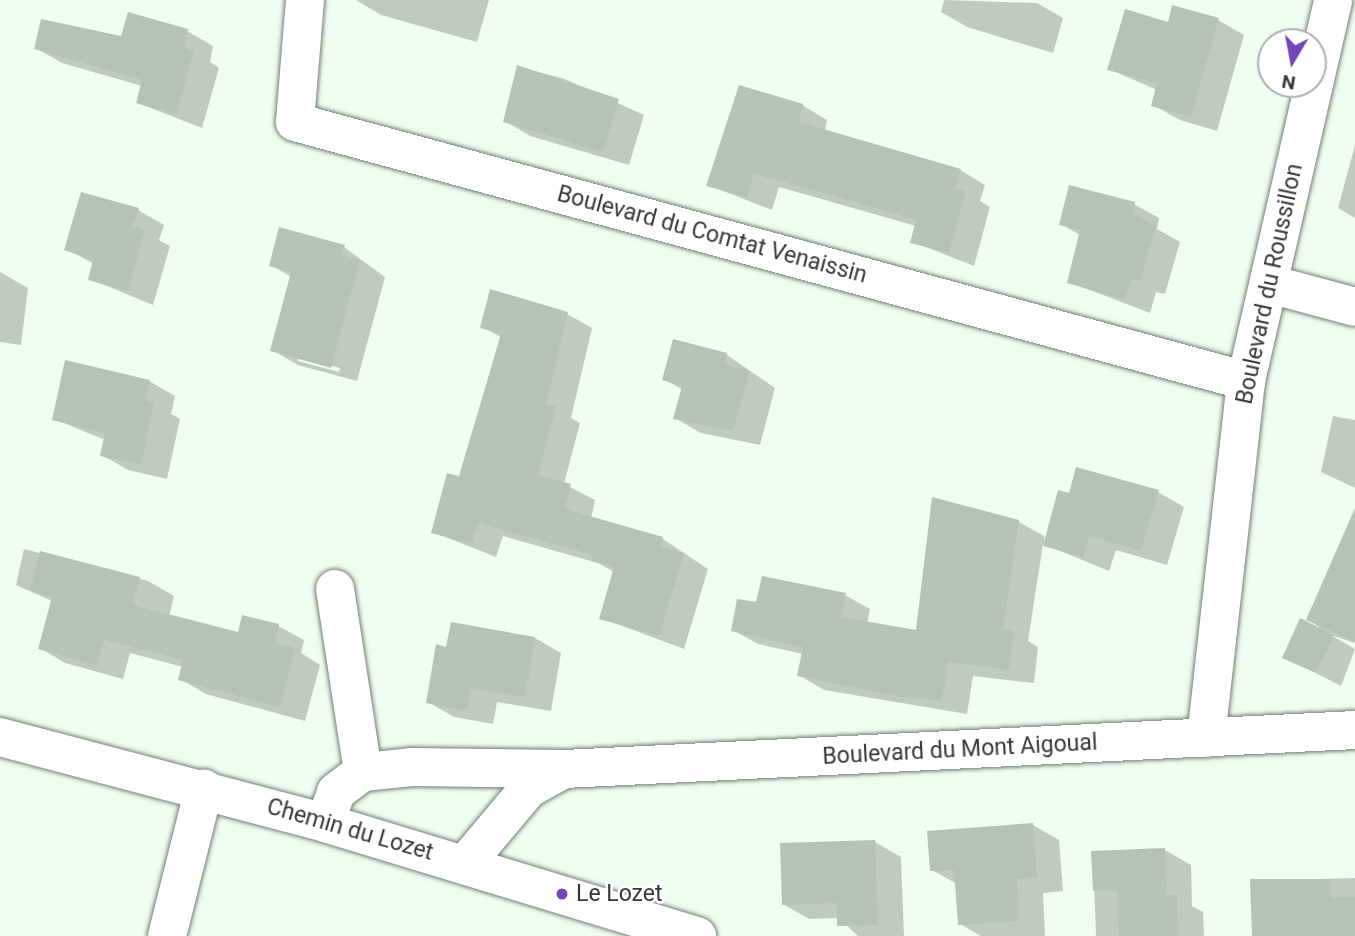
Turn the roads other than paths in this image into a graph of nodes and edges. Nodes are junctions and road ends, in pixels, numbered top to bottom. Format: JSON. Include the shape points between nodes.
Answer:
{"nodes":[{"id":1,"x":305,"y":0,"type":"edge"},
{"id":2,"x":1333,"y":0,"type":"edge"},
{"id":3,"x":1270,"y":284,"type":"junction"},
{"id":4,"x":1355,"y":307,"type":"edge"},
{"id":5,"x":1245,"y":381,"type":"junction"},
{"id":6,"x":335,"y":589,"type":"dead end"},
{"id":7,"x":1355,"y":730,"type":"edge"},
{"id":8,"x":0,"y":737,"type":"edge"},
{"id":9,"x":1206,"y":738,"type":"junction"},
{"id":10,"x":565,"y":769,"type":"junction"},
{"id":11,"x":363,"y":772,"type":"junction"},
{"id":12,"x":204,"y":789,"type":"junction"},
{"id":13,"x":325,"y":823,"type":"junction"},
{"id":14,"x":466,"y":863,"type":"junction"},
{"id":15,"x":167,"y":936,"type":"edge"},
{"id":16,"x":697,"y":936,"type":"edge"}],
"edges":[{"from":1,"to":5,"type":"street","name":"Boulevard du Comtat Venaissin","via":[[295,122]]},
{"from":2,"to":3,"type":"street","name":"Boulevard du Roussillon"},
{"from":3,"to":4,"type":"street"},
{"from":3,"to":5,"type":"street","name":"Boulevard du Roussillon"},
{"from":5,"to":9,"type":"street","name":"Boulevard du Roussillon"},
{"from":6,"to":11,"type":"street"},
{"from":7,"to":9,"type":"street","name":"Boulevard du Mont Aigoual"},
{"from":8,"to":12,"type":"street","name":"Chemin du Lozet"},
{"from":9,"to":10,"type":"street","name":"Boulevard du Mont Aigoual"},
{"from":10,"to":11,"type":"street","name":"Boulevard du Mont Aigoual"},
{"from":10,"to":14,"type":"street","name":"Boulevard du Mont Aigoual","via":[[528,789]]},
{"from":11,"to":13,"type":"street","via":[[336,792]]},
{"from":12,"to":13,"type":"street","name":"Chemin du Lozet"},
{"from":12,"to":15,"type":"street"},
{"from":13,"to":14,"type":"street","name":"Chemin du Lozet"},
{"from":14,"to":16,"type":"street","name":"Chemin du Lozet"}]}
